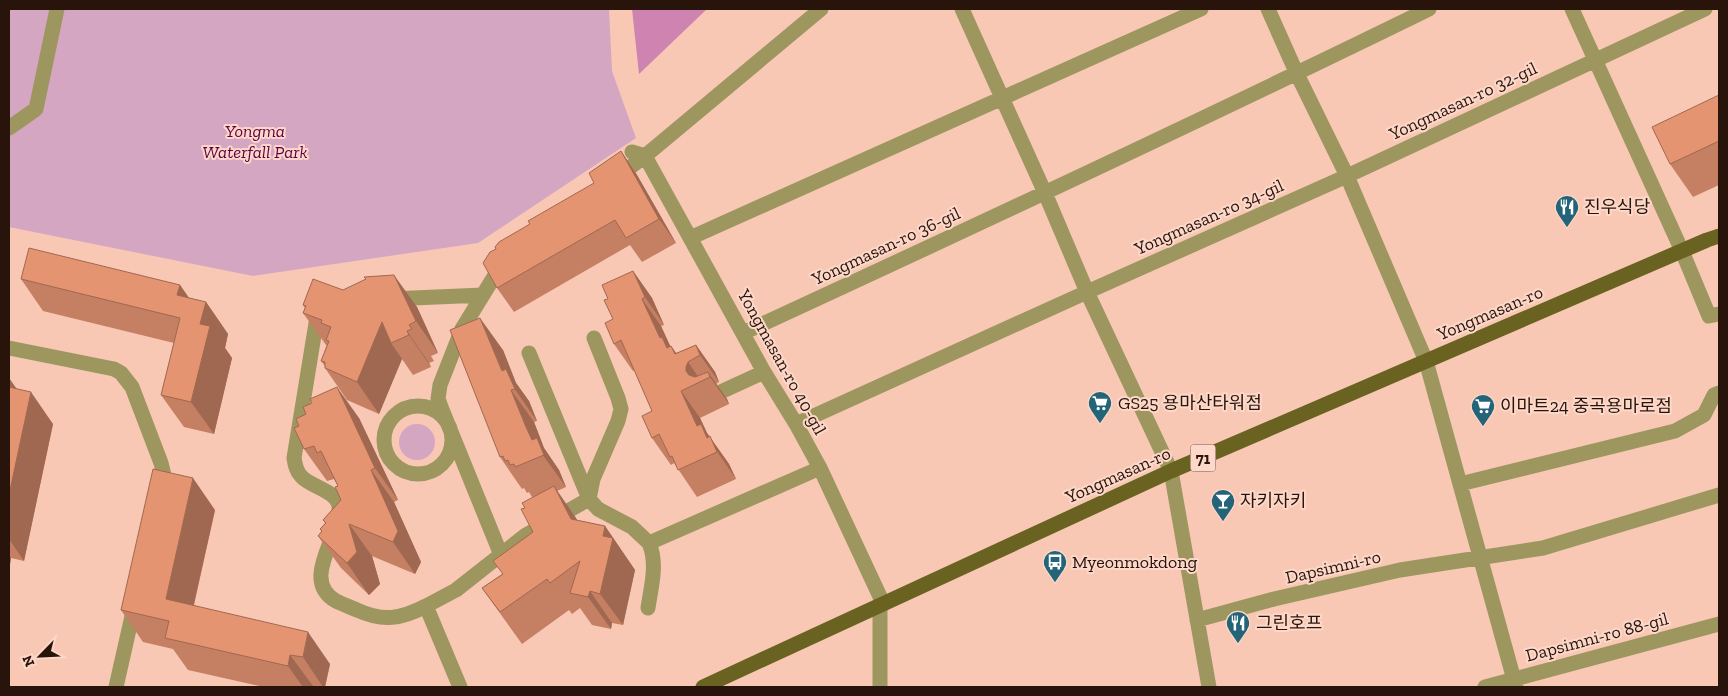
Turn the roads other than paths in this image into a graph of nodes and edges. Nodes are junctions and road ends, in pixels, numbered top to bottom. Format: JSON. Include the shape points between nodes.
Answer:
{"nodes":[{"id":1,"x":57,"y":9,"type":"edge"},
{"id":2,"x":822,"y":9,"type":"edge"},
{"id":3,"x":962,"y":9,"type":"edge"},
{"id":4,"x":1201,"y":9,"type":"edge"},
{"id":5,"x":1268,"y":9,"type":"edge"},
{"id":6,"x":1429,"y":9,"type":"edge"},
{"id":7,"x":1572,"y":9,"type":"edge"},
{"id":8,"x":1706,"y":9,"type":"edge"},
{"id":9,"x":1595,"y":60,"type":"junction"},
{"id":10,"x":1297,"y":74,"type":"junction"},
{"id":11,"x":1002,"y":98,"type":"junction"},
{"id":12,"x":9,"y":128,"type":"edge"},
{"id":13,"x":639,"y":154,"type":"junction"},
{"id":14,"x":1347,"y":176,"type":"junction"},
{"id":15,"x":606,"y":186,"type":"edge"},
{"id":16,"x":1045,"y":193,"type":"junction"},
{"id":17,"x":690,"y":238,"type":"junction"},
{"id":18,"x":1715,"y":238,"type":"edge"},
{"id":19,"x":518,"y":251,"type":"edge"},
{"id":20,"x":1682,"y":251,"type":"junction"},
{"id":21,"x":1087,"y":292,"type":"junction"},
{"id":22,"x":483,"y":295,"type":"junction"},
{"id":23,"x":377,"y":299,"type":"edge"},
{"id":24,"x":328,"y":302,"type":"edge"},
{"id":25,"x":1719,"y":314,"type":"edge"},
{"id":26,"x":743,"y":333,"type":"junction"},
{"id":27,"x":594,"y":338,"type":"dead end"},
{"id":28,"x":9,"y":348,"type":"edge"},
{"id":29,"x":529,"y":353,"type":"dead end"},
{"id":30,"x":1426,"y":361,"type":"junction"},
{"id":31,"x":764,"y":372,"type":"junction"},
{"id":32,"x":1719,"y":393,"type":"edge"},
{"id":33,"x":714,"y":395,"type":"dead end"},
{"id":34,"x":796,"y":424,"type":"junction"},
{"id":35,"x":450,"y":428,"type":"junction"},
{"id":36,"x":820,"y":468,"type":"junction"},
{"id":37,"x":1171,"y":471,"type":"junction"},
{"id":38,"x":1460,"y":484,"type":"junction"},
{"id":39,"x":1719,"y":494,"type":"edge"},
{"id":40,"x":589,"y":499,"type":"junction"},
{"id":41,"x":158,"y":504,"type":"edge"},
{"id":42,"x":649,"y":543,"type":"junction"},
{"id":43,"x":501,"y":554,"type":"junction"},
{"id":44,"x":1480,"y":558,"type":"junction"},
{"id":45,"x":138,"y":590,"type":"edge"},
{"id":46,"x":882,"y":604,"type":"junction"},
{"id":47,"x":426,"y":606,"type":"junction"},
{"id":48,"x":648,"y":608,"type":"dead end"},
{"id":49,"x":1197,"y":620,"type":"junction"},
{"id":50,"x":1719,"y":624,"type":"edge"},
{"id":51,"x":1514,"y":683,"type":"edge"},
{"id":52,"x":116,"y":687,"type":"edge"},
{"id":53,"x":460,"y":687,"type":"edge"},
{"id":54,"x":703,"y":687,"type":"edge"},
{"id":55,"x":880,"y":687,"type":"edge"},
{"id":56,"x":1209,"y":687,"type":"edge"},
{"id":57,"x":1485,"y":687,"type":"edge"}],
"edges":[{"from":1,"to":12,"type":"street","via":[[36,109]]},
{"from":2,"to":13,"type":"street"},
{"from":3,"to":11,"type":"street"},
{"from":4,"to":11,"type":"street"},
{"from":5,"to":10,"type":"street"},
{"from":6,"to":10,"type":"street","name":"Yongmasan-ro 36-gil"},
{"from":7,"to":9,"type":"street"},
{"from":8,"to":9,"type":"street","name":"Yongmasan-ro 32-gil"},
{"from":9,"to":14,"type":"street","name":"Yongmasan-ro 32-gil"},
{"from":9,"to":20,"type":"street"},
{"from":10,"to":14,"type":"street"},
{"from":10,"to":16,"type":"street","name":"Yongmasan-ro 36-gil"},
{"from":11,"to":16,"type":"street"},
{"from":11,"to":17,"type":"street"},
{"from":13,"to":15,"type":"street"},
{"from":13,"to":17,"type":"street","name":"Yongmasan-ro 40-gil"},
{"from":14,"to":21,"type":"street","name":"Yongmasan-ro 34-gil"},
{"from":14,"to":30,"type":"street"},
{"from":16,"to":21,"type":"street"},
{"from":16,"to":26,"type":"street","name":"Yongmasan-ro 36-gil"},
{"from":17,"to":26,"type":"street","name":"Yongmasan-ro 40-gil"},
{"from":18,"to":20,"type":"main road","name":"Yongmasan-ro","number":"71"},
{"from":19,"to":22,"type":"street","via":[[501,267]]},
{"from":20,"to":25,"type":"street","via":[[1709,316]]},
{"from":20,"to":30,"type":"main road","name":"Yongmasan-ro","number":"71"},
{"from":21,"to":34,"type":"street"},
{"from":21,"to":37,"type":"street"},
{"from":22,"to":23,"type":"street"},
{"from":22,"to":35,"type":"street","via":[[462,329],[440,385],[438,399]]},
{"from":24,"to":47,"type":"street","via":[[319,310],[294,458],[300,476],[335,497],[339,507],[320,571],[320,582],[325,592],[336,601],[371,616],[400,617]]},
{"from":26,"to":31,"type":"street","name":"Yongmasan-ro 40-gil"},
{"from":27,"to":40,"type":"street","via":[[621,409],[593,479]]},
{"from":28,"to":41,"type":"street","via":[[121,373],[132,387],[161,463],[164,475]]},
{"from":29,"to":40,"type":"street"},
{"from":30,"to":37,"type":"main road","name":"Yongmasan-ro","number":"71"},
{"from":30,"to":38,"type":"street"},
{"from":31,"to":33,"type":"street"},
{"from":31,"to":34,"type":"street","name":"Yongmasan-ro 40-gil"},
{"from":32,"to":38,"type":"street","via":[[1714,395],[1704,416],[1675,431]]},
{"from":34,"to":36,"type":"street","name":"Yongmasan-ro 40-gil"},
{"from":35,"to":35,"type":"street","via":[[436,410],[426,406],[403,409],[387,425],[384,436],[389,458],[407,472],[429,472],[439,467],[451,449]]},
{"from":35,"to":43,"type":"street"},
{"from":36,"to":42,"type":"street"},
{"from":36,"to":46,"type":"street","name":"Yongmasan-ro 40-gil"},
{"from":37,"to":46,"type":"main road","name":"Yongmasan-ro","number":"71"},
{"from":37,"to":49,"type":"street"},
{"from":38,"to":44,"type":"street"},
{"from":39,"to":44,"type":"street","name":"Dapsimni-ro","via":[[1543,548]]},
{"from":40,"to":42,"type":"street","via":[[598,509],[632,527]]},
{"from":40,"to":43,"type":"street","via":[[526,535]]},
{"from":42,"to":48,"type":"street","via":[[653,567]]},
{"from":43,"to":47,"type":"street","via":[[456,590]]},
{"from":44,"to":49,"type":"street","name":"Dapsimni-ro","via":[[1400,570]]},
{"from":44,"to":51,"type":"street"},
{"from":45,"to":52,"type":"street"},
{"from":46,"to":54,"type":"main road","name":"Yongmasan-ro","number":"71"},
{"from":46,"to":55,"type":"street"},
{"from":47,"to":53,"type":"street"},
{"from":49,"to":56,"type":"street"},
{"from":50,"to":51,"type":"street","name":"Dapsimni-ro 88-gil"},
{"from":51,"to":57,"type":"street","name":"Dapsimni-ro 88-gil"}]}
